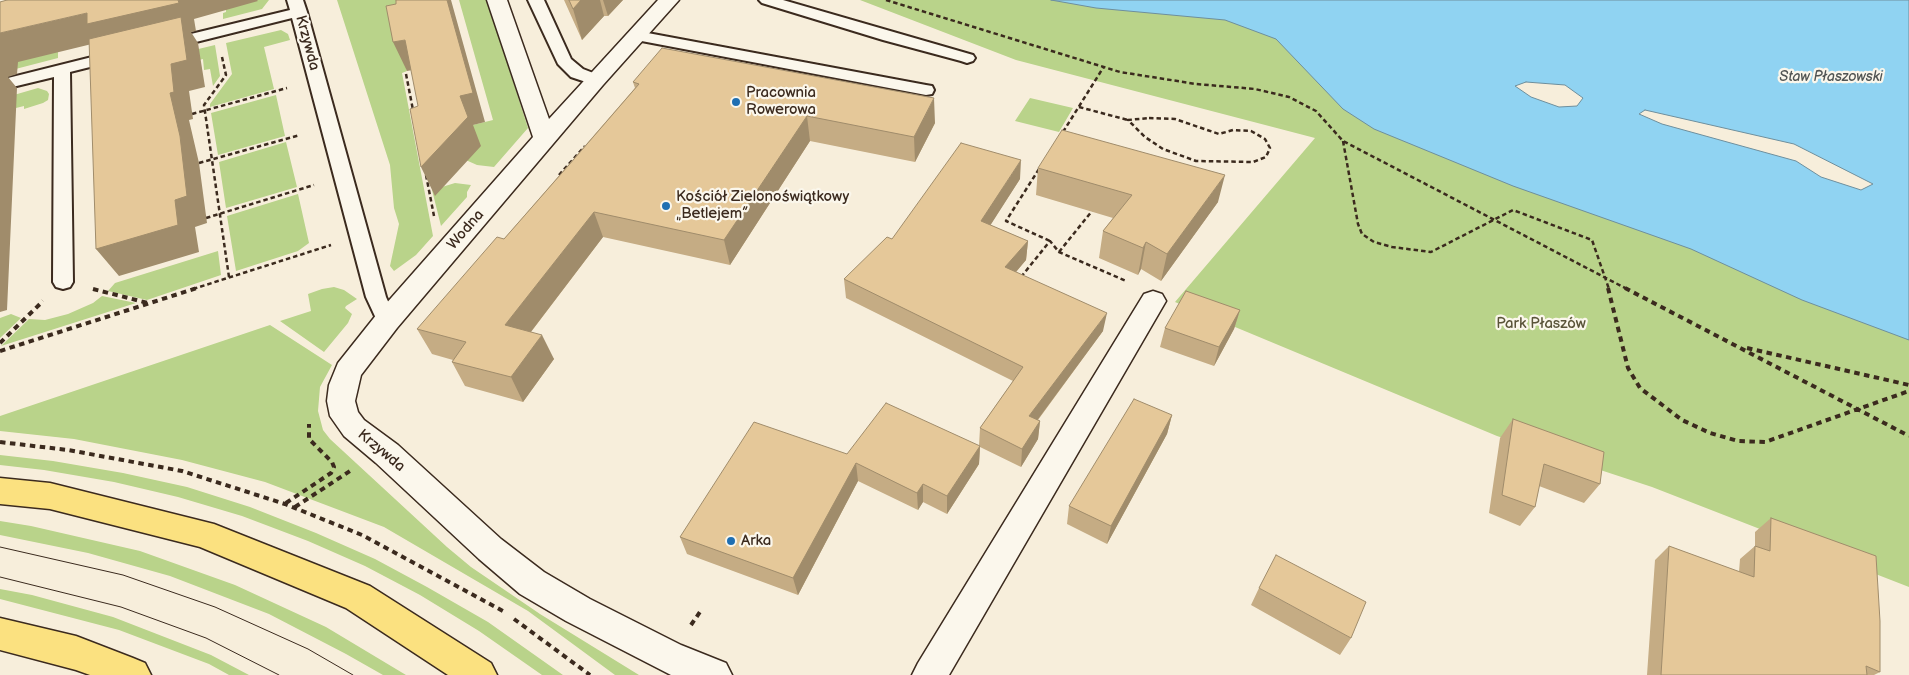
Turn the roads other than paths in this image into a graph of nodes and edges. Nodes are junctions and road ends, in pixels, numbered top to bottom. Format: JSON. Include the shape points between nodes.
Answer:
{"nodes":[{"id":1,"x":498,"y":0,"type":"edge"},
{"id":2,"x":536,"y":0,"type":"edge"},
{"id":3,"x":669,"y":0,"type":"edge"},
{"id":4,"x":767,"y":0,"type":"edge"},
{"id":5,"x":297,"y":6,"type":"edge"},
{"id":6,"x":637,"y":36,"type":"junction"},
{"id":7,"x":154,"y":47,"type":"edge"},
{"id":8,"x":136,"y":51,"type":"edge"},
{"id":9,"x":968,"y":58,"type":"dead end"},
{"id":10,"x":62,"y":68,"type":"junction"},
{"id":11,"x":595,"y":80,"type":"junction"},
{"id":12,"x":0,"y":85,"type":"edge"},
{"id":13,"x":926,"y":90,"type":"dead end"},
{"id":14,"x":545,"y":138,"type":"junction"},
{"id":15,"x":63,"y":282,"type":"road end"},
{"id":16,"x":1142,"y":292,"type":"road end"},
{"id":17,"x":387,"y":322,"type":"junction"},
{"id":18,"x":0,"y":491,"type":"edge"},
{"id":19,"x":0,"y":634,"type":"edge"},
{"id":20,"x":133,"y":675,"type":"edge"},
{"id":21,"x":479,"y":675,"type":"edge"},
{"id":22,"x":714,"y":675,"type":"edge"},
{"id":23,"x":930,"y":675,"type":"edge"}],
"edges":[{"from":1,"to":14,"type":"street"},
{"from":2,"to":11,"type":"lane","via":[[564,61],[577,73]]},
{"from":3,"to":6,"type":"street","name":"Wodna"},
{"from":4,"to":9,"type":"lane"},
{"from":5,"to":7,"type":"lane","via":[[218,32]]},
{"from":5,"to":17,"type":"lane","name":"Krzywda","via":[[376,297]]},
{"from":6,"to":11,"type":"street","name":"Wodna"},
{"from":6,"to":13,"type":"lane"},
{"from":8,"to":10,"type":"lane"},
{"from":10,"to":12,"type":"lane"},
{"from":10,"to":15,"type":"lane"},
{"from":11,"to":14,"type":"street","name":"Wodna"},
{"from":14,"to":17,"type":"street","name":"Wodna"},
{"from":16,"to":23,"type":"street"},
{"from":17,"to":22,"type":"street","name":"Krzywda","via":[[348,371],[343,385],[341,401],[345,416],[354,428],[532,583],[670,658]]},
{"from":18,"to":21,"type":"main road","via":[[50,496],[203,534],[358,597]]},
{"from":19,"to":20,"type":"main road","via":[[76,653]]}]}
